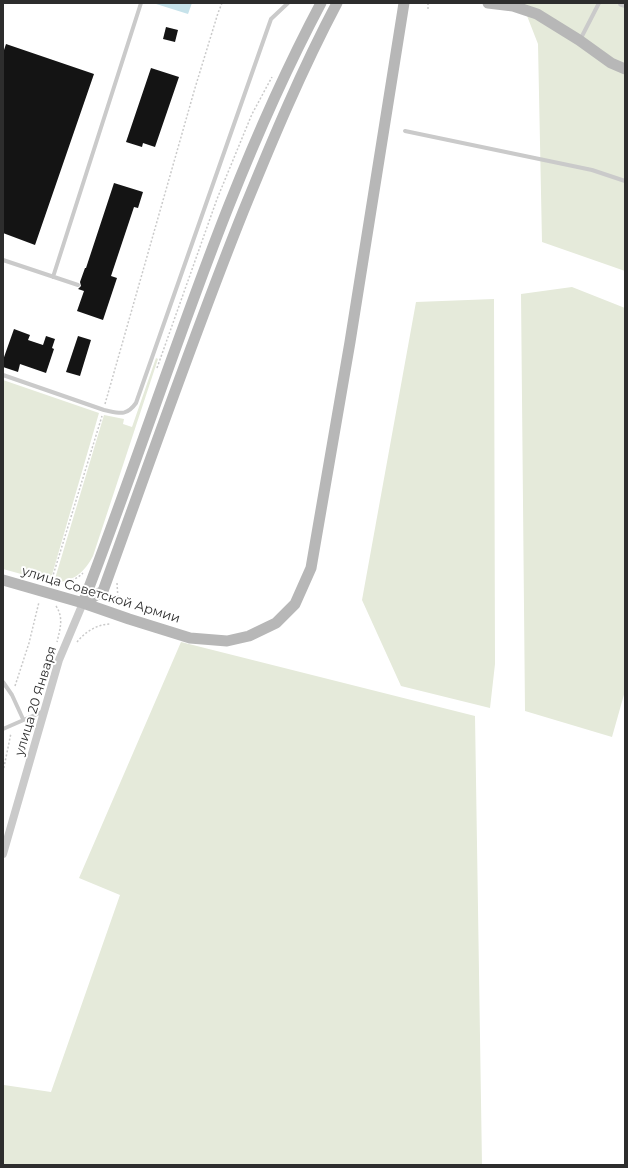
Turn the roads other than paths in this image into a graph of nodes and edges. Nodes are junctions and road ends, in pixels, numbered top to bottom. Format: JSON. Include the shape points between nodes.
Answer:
{"nodes":[{"id":1,"x":141,"y":3,"type":"edge"},
{"id":2,"x":288,"y":3,"type":"edge"},
{"id":3,"x":322,"y":3,"type":"edge"},
{"id":4,"x":337,"y":3,"type":"edge"},
{"id":5,"x":404,"y":3,"type":"edge"},
{"id":6,"x":488,"y":3,"type":"edge"},
{"id":7,"x":599,"y":3,"type":"edge"},
{"id":8,"x":579,"y":40,"type":"junction"},
{"id":9,"x":625,"y":69,"type":"edge"},
{"id":10,"x":405,"y":131,"type":"dead end"},
{"id":11,"x":625,"y":181,"type":"edge"},
{"id":12,"x":3,"y":260,"type":"edge"},
{"id":13,"x":53,"y":277,"type":"junction"},
{"id":14,"x":78,"y":285,"type":"dead end"},
{"id":15,"x":3,"y":375,"type":"edge"},
{"id":16,"x":3,"y":580,"type":"edge"},
{"id":17,"x":83,"y":603,"type":"junction"},
{"id":18,"x":3,"y":682,"type":"edge"},
{"id":19,"x":44,"y":711,"type":"junction"},
{"id":20,"x":23,"y":719,"type":"junction"},
{"id":21,"x":3,"y":729,"type":"edge"},
{"id":22,"x":3,"y":854,"type":"edge"}],
"edges":[{"from":1,"to":13,"type":"lane"},
{"from":2,"to":15,"type":"lane","via":[[271,19],[132,409],[120,413],[104,410]]},
{"from":3,"to":17,"type":"main road","via":[[263,124],[209,257]]},
{"from":4,"to":17,"type":"main road","via":[[277,129],[221,268],[103,591]]},
{"from":5,"to":17,"type":"main road","name":"улица Советской Армии","via":[[311,568],[295,604],[276,623],[249,636],[227,641],[190,638]]},
{"from":6,"to":8,"type":"main road","via":[[513,6],[537,14]]},
{"from":7,"to":8,"type":"lane"},
{"from":8,"to":9,"type":"main road","via":[[611,63]]},
{"from":10,"to":11,"type":"lane","via":[[592,170]]},
{"from":12,"to":13,"type":"lane"},
{"from":13,"to":14,"type":"lane"},
{"from":16,"to":17,"type":"main road","name":"улица Советской Армии"},
{"from":17,"to":19,"type":"street","name":"улица 20 Января","via":[[59,660]]},
{"from":18,"to":20,"type":"lane"},
{"from":19,"to":20,"type":"lane"},
{"from":19,"to":22,"type":"street","name":"улица 20 Января"},
{"from":20,"to":21,"type":"lane"}]}
